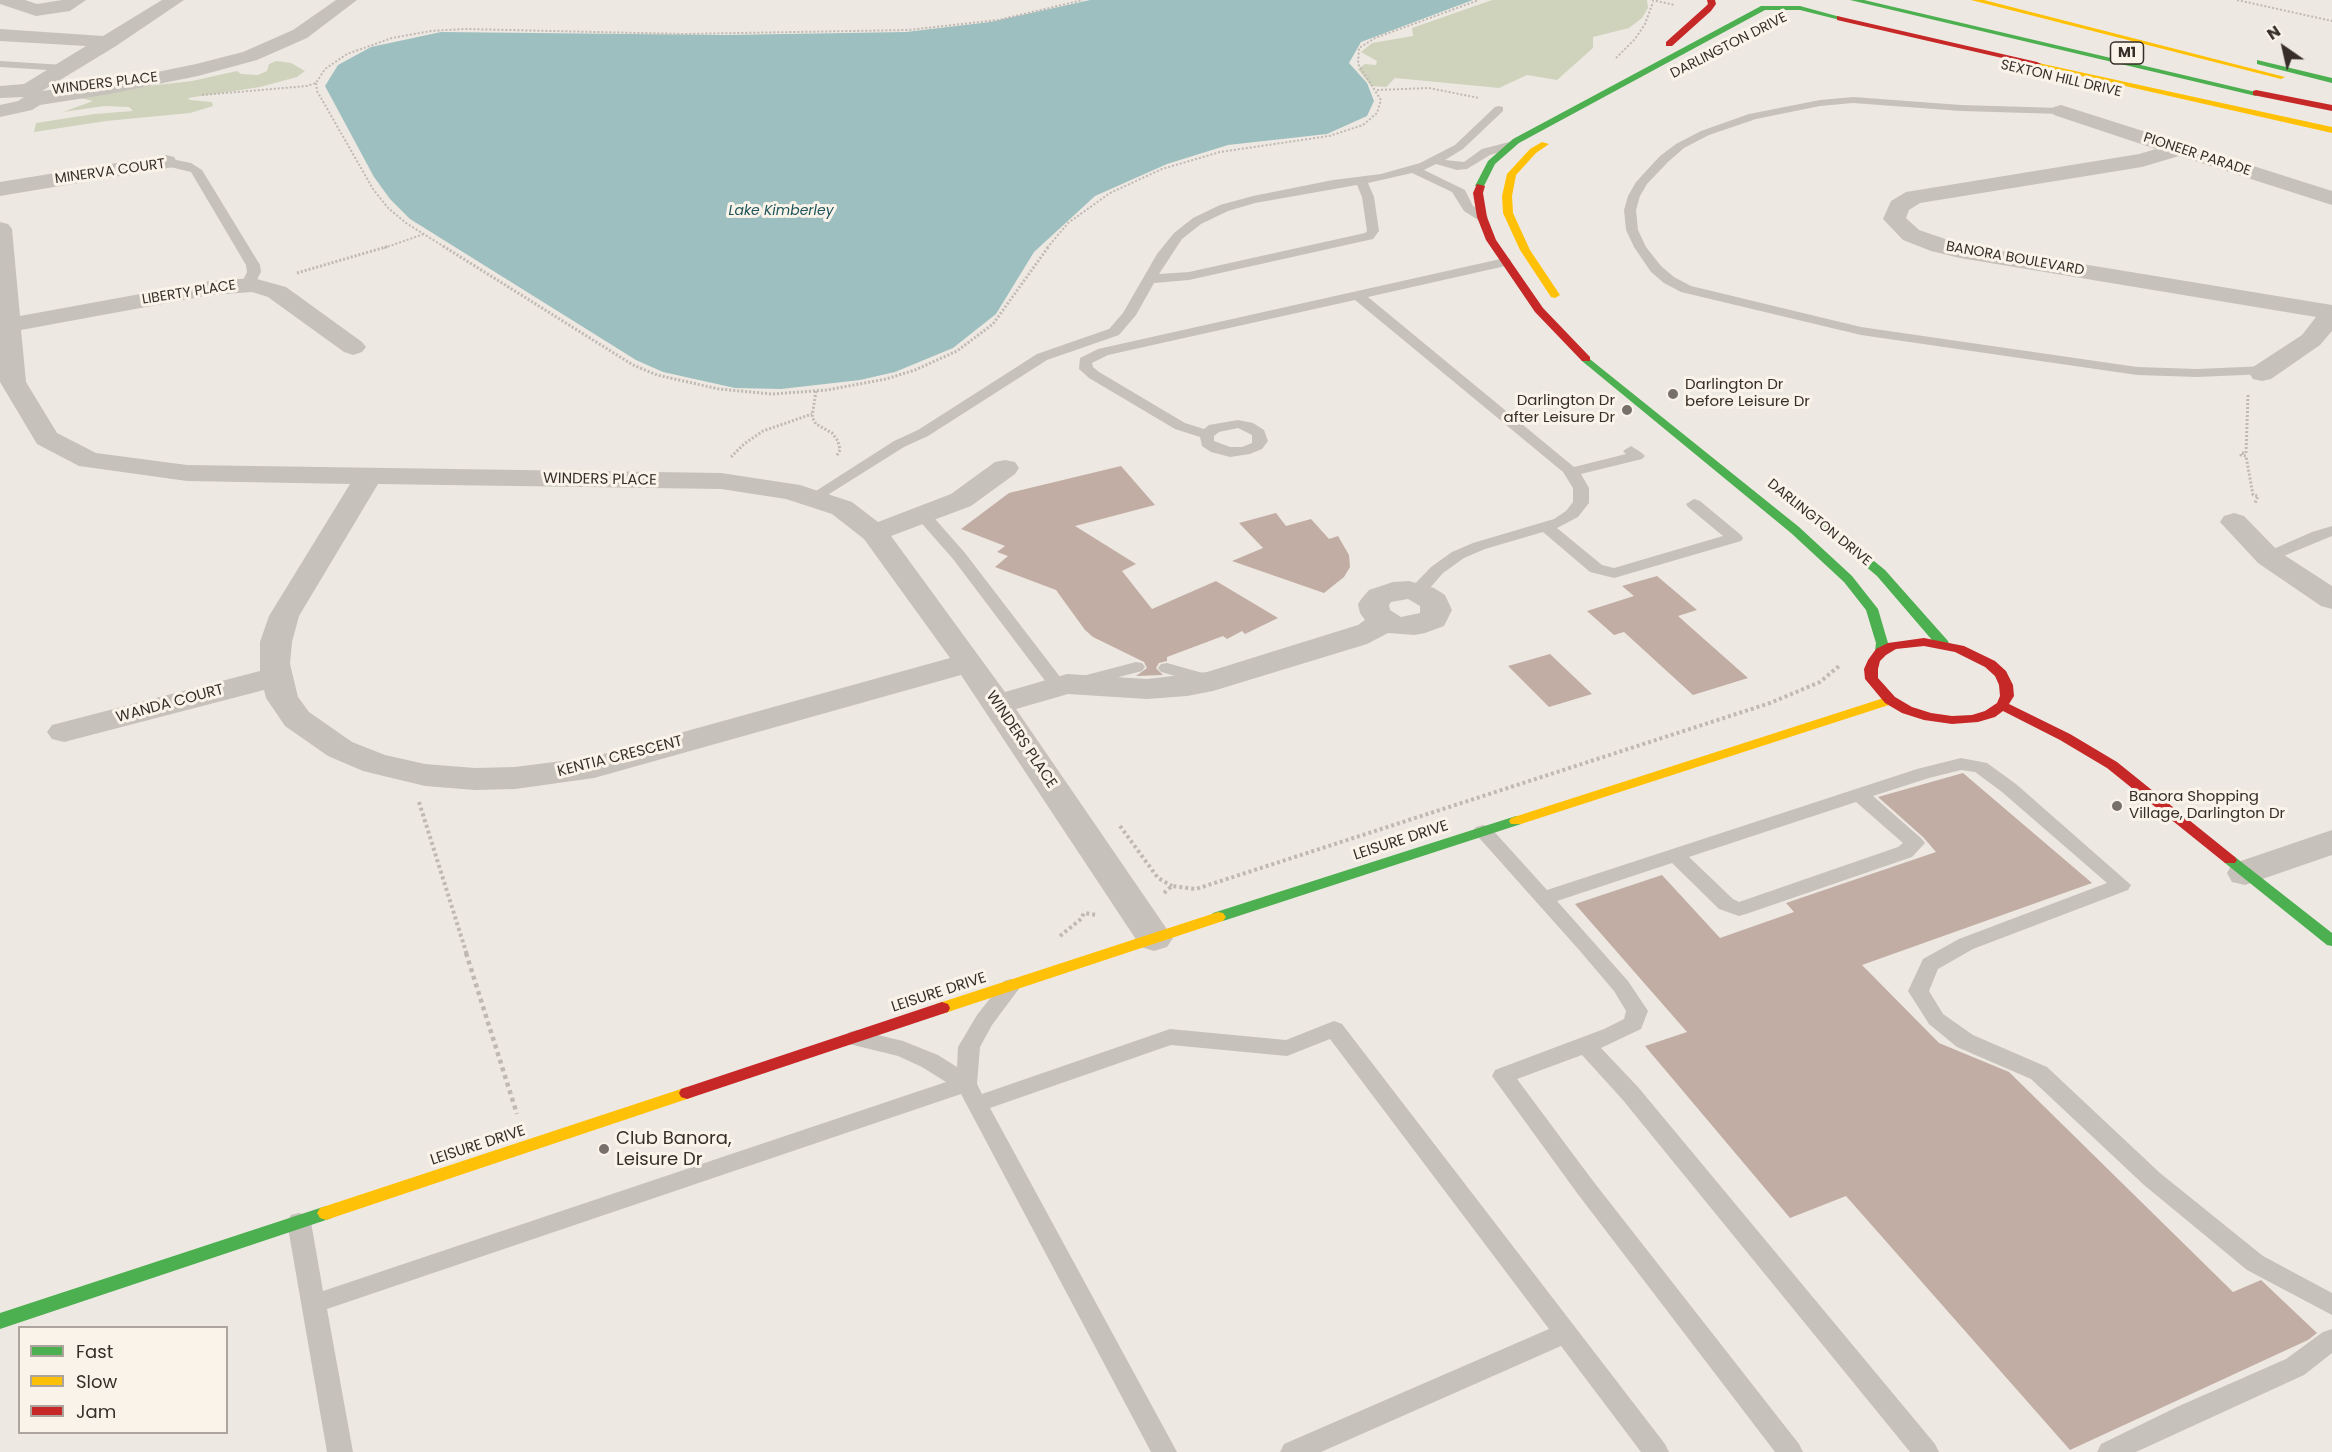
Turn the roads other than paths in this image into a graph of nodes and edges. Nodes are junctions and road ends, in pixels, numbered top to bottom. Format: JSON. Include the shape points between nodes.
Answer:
{"nodes":[{"id":1,"x":7,"y":0,"type":"edge"},
{"id":2,"x":77,"y":0,"type":"edge"},
{"id":3,"x":153,"y":0,"type":"edge"},
{"id":4,"x":175,"y":0,"type":"edge"},
{"id":5,"x":348,"y":0,"type":"edge"},
{"id":6,"x":1711,"y":0,"type":"edge"},
{"id":7,"x":1856,"y":0,"type":"edge"},
{"id":8,"x":2020,"y":0,"type":"edge"},
{"id":9,"x":1745,"y":3,"type":"dead end"},
{"id":10,"x":1971,"y":6,"type":"edge"},
{"id":11,"x":1764,"y":8,"type":"junction"},
{"id":12,"x":1796,"y":11,"type":"edge"},
{"id":13,"x":0,"y":35,"type":"edge"},
{"id":14,"x":89,"y":40,"type":"junction"},
{"id":15,"x":109,"y":42,"type":"junction"},
{"id":16,"x":0,"y":64,"type":"edge"},
{"id":17,"x":57,"y":68,"type":"junction"},
{"id":18,"x":1649,"y":68,"type":"junction"},
{"id":19,"x":2332,"y":81,"type":"edge"},
{"id":20,"x":2332,"y":90,"type":"edge"},
{"id":21,"x":25,"y":95,"type":"edge"},
{"id":22,"x":2332,"y":107,"type":"edge"},
{"id":23,"x":1499,"y":110,"type":"dead end"},
{"id":24,"x":0,"y":111,"type":"edge"},
{"id":25,"x":2061,"y":111,"type":"joint"},
{"id":26,"x":0,"y":129,"type":"edge"},
{"id":27,"x":2332,"y":130,"type":"edge"},
{"id":28,"x":1561,"y":134,"type":"dead end"},
{"id":29,"x":2332,"y":139,"type":"edge"},
{"id":30,"x":1509,"y":146,"type":"junction"},
{"id":31,"x":2178,"y":149,"type":"junction"},
{"id":32,"x":1436,"y":161,"type":"junction"},
{"id":33,"x":166,"y":162,"type":"joint"},
{"id":34,"x":1415,"y":170,"type":"junction"},
{"id":35,"x":1361,"y":181,"type":"junction"},
{"id":36,"x":0,"y":189,"type":"edge"},
{"id":37,"x":2332,"y":198,"type":"edge"},
{"id":38,"x":1482,"y":217,"type":"junction"},
{"id":39,"x":0,"y":229,"type":"edge"},
{"id":40,"x":1505,"y":262,"type":"junction"},
{"id":41,"x":1151,"y":279,"type":"junction"},
{"id":42,"x":255,"y":285,"type":"junction"},
{"id":43,"x":1358,"y":295,"type":"junction"},
{"id":44,"x":1565,"y":306,"type":"dead end"},
{"id":45,"x":2332,"y":312,"type":"edge"},
{"id":46,"x":9,"y":325,"type":"junction"},
{"id":47,"x":353,"y":347,"type":"dead end"},
{"id":48,"x":2260,"y":377,"type":"joint"},
{"id":49,"x":1207,"y":435,"type":"dead end"},
{"id":50,"x":1631,"y":451,"type":"dead end"},
{"id":51,"x":1005,"y":468,"type":"dead end"},
{"id":52,"x":1571,"y":472,"type":"junction"},
{"id":53,"x":368,"y":476,"type":"junction"},
{"id":54,"x":813,"y":498,"type":"junction"},
{"id":55,"x":1793,"y":501,"type":"dead end"},
{"id":56,"x":1694,"y":504,"type":"dead end"},
{"id":57,"x":923,"y":515,"type":"junction"},
{"id":58,"x":2234,"y":522,"type":"dead end"},
{"id":59,"x":1546,"y":527,"type":"junction"},
{"id":60,"x":2332,"y":531,"type":"edge"},
{"id":61,"x":874,"y":533,"type":"junction"},
{"id":62,"x":2268,"y":557,"type":"junction"},
{"id":63,"x":1416,"y":592,"type":"joint"},
{"id":64,"x":2332,"y":600,"type":"edge"},
{"id":65,"x":1943,"y":644,"type":"junction"},
{"id":66,"x":1881,"y":652,"type":"junction"},
{"id":67,"x":969,"y":663,"type":"junction"},
{"id":68,"x":1136,"y":667,"type":"dead end"},
{"id":69,"x":1167,"y":668,"type":"dead end"},
{"id":70,"x":275,"y":677,"type":"junction"},
{"id":71,"x":1213,"y":681,"type":"junction"},
{"id":72,"x":1063,"y":685,"type":"junction"},
{"id":73,"x":1890,"y":700,"type":"junction"},
{"id":74,"x":998,"y":704,"type":"junction"},
{"id":75,"x":2002,"y":705,"type":"junction"},
{"id":76,"x":64,"y":732,"type":"dead end"},
{"id":77,"x":1859,"y":794,"type":"junction"},
{"id":78,"x":1483,"y":831,"type":"junction"},
{"id":79,"x":2332,"y":842,"type":"edge"},
{"id":80,"x":1674,"y":854,"type":"junction"},
{"id":81,"x":2245,"y":873,"type":"junction"},
{"id":82,"x":1544,"y":898,"type":"junction"},
{"id":83,"x":1154,"y":938,"type":"junction"},
{"id":84,"x":2332,"y":941,"type":"edge"},
{"id":85,"x":1011,"y":986,"type":"junction"},
{"id":86,"x":855,"y":1038,"type":"junction"},
{"id":87,"x":1585,"y":1044,"type":"junction"},
{"id":88,"x":971,"y":1094,"type":"junction"},
{"id":89,"x":299,"y":1222,"type":"junction"},
{"id":90,"x":313,"y":1304,"type":"junction"},
{"id":91,"x":2332,"y":1305,"type":"edge"},
{"id":92,"x":0,"y":1321,"type":"edge"},
{"id":93,"x":1566,"y":1333,"type":"junction"},
{"id":94,"x":2332,"y":1339,"type":"edge"},
{"id":95,"x":340,"y":1452,"type":"edge"},
{"id":96,"x":1164,"y":1452,"type":"edge"},
{"id":97,"x":1293,"y":1452,"type":"edge"},
{"id":98,"x":1656,"y":1452,"type":"edge"},
{"id":99,"x":1790,"y":1452,"type":"edge"},
{"id":100,"x":1926,"y":1452,"type":"edge"},
{"id":101,"x":2110,"y":1452,"type":"edge"}],
"edges":[{"from":1,"to":2,"type":"street","via":[[36,10],[63,7]]},
{"from":3,"to":14,"type":"street"},
{"from":4,"to":15,"type":"street"},
{"from":5,"to":21,"type":"street","name":"WINDERS PLACE","via":[[280,45],[234,62],[174,75]]},
{"from":6,"to":18,"type":"main road","via":[[1708,9],[1658,53]]},
{"from":7,"to":22,"type":"main road","via":[[2207,83]]},
{"from":8,"to":19,"type":"main road"},
{"from":9,"to":11,"type":"main road"},
{"from":10,"to":20,"type":"main road","number":"M1"},
{"from":10,"to":22,"type":"main road","number":"M1"},
{"from":11,"to":12,"type":"main road"},
{"from":11,"to":18,"type":"main road","name":"DARLINGTON DRIVE"},
{"from":12,"to":27,"type":"main road","name":"SEXTON HILL DRIVE"},
{"from":12,"to":29,"type":"main road","name":"SEXTON HILL DRIVE","via":[[2035,74]]},
{"from":13,"to":14,"type":"street"},
{"from":14,"to":15,"type":"street"},
{"from":14,"to":17,"type":"street"},
{"from":15,"to":17,"type":"street"},
{"from":16,"to":17,"type":"lane"},
{"from":17,"to":21,"type":"street"},
{"from":18,"to":30,"type":"main road","name":"DARLINGTON DRIVE"},
{"from":21,"to":24,"type":"street"},
{"from":21,"to":26,"type":"street"},
{"from":23,"to":32,"type":"lane","via":[[1459,147]]},
{"from":25,"to":31,"type":"street","name":"PIONEER PARADE"},
{"from":25,"to":48,"type":"lane","via":[[1853,100],[1741,119],[1680,146],[1650,172],[1631,202],[1632,230],[1656,269],[1686,289],[1851,329],[2126,370]]},
{"from":28,"to":44,"type":"main road","via":[[1533,151],[1512,174],[1507,196],[1508,213],[1525,250]]},
{"from":30,"to":32,"type":"lane","via":[[1490,151],[1464,166]]},
{"from":30,"to":38,"type":"main road","name":"DARLINGTON DRIVE","via":[[1491,163],[1481,181],[1478,193]]},
{"from":31,"to":37,"type":"street","name":"PIONEER PARADE"},
{"from":31,"to":45,"type":"street","name":"BANORA BOULEVARD","via":[[2137,160],[1914,197],[1899,206],[1894,219],[1911,235],[1960,251]]},
{"from":32,"to":34,"type":"lane"},
{"from":33,"to":36,"type":"street","name":"MINERVA COURT"},
{"from":33,"to":42,"type":"lane","name":"MINERVA COURT","via":[[196,170],[251,261]]},
{"from":34,"to":35,"type":"lane"},
{"from":34,"to":38,"type":"lane","via":[[1456,189],[1468,208]]},
{"from":35,"to":41,"type":"lane","via":[[1263,197],[1211,213],[1178,236]]},
{"from":35,"to":41,"type":"lane","via":[[1370,206],[1373,231],[1369,236],[1189,276]]},
{"from":38,"to":40,"type":"main road","name":"DARLINGTON DRIVE"},
{"from":39,"to":46,"type":"street","name":"WINDERS PLACE"},
{"from":40,"to":43,"type":"lane"},
{"from":40,"to":66,"type":"main road","name":"DARLINGTON DRIVE","via":[[1539,310],[1588,361],[1795,530],[1848,579],[1872,609]]},
{"from":41,"to":54,"type":"lane","via":[[1114,332],[1042,357]]},
{"from":42,"to":46,"type":"street","name":"LIBERTY PLACE","via":[[211,288]]},
{"from":42,"to":47,"type":"street","via":[[277,292]]},
{"from":43,"to":49,"type":"lane","via":[[1103,352],[1085,361],[1086,369],[1094,375],[1174,423]]},
{"from":43,"to":52,"type":"lane"},
{"from":45,"to":48,"type":"street","via":[[2311,340]]},
{"from":46,"to":53,"type":"street","name":"WINDERS PLACE","via":[[13,382],[47,438],[89,460],[188,473]]},
{"from":50,"to":52,"type":"lane","via":[[1637,456]]},
{"from":51,"to":57,"type":"street","via":[[970,494]]},
{"from":52,"to":59,"type":"lane","via":[[1581,488],[1581,503],[1566,518]]},
{"from":53,"to":54,"type":"street","name":"WINDERS PLACE","via":[[721,481]]},
{"from":53,"to":70,"type":"street","name":"KENTIA CRESCENT","via":[[284,616],[274,653]]},
{"from":54,"to":61,"type":"street","name":"WINDERS PLACE","via":[[842,508]]},
{"from":55,"to":65,"type":"main road","name":"DARLINGTON DRIVE","via":[[1881,573]]},
{"from":56,"to":59,"type":"lane","via":[[1735,538],[1614,573],[1596,569]]},
{"from":57,"to":61,"type":"street"},
{"from":57,"to":72,"type":"lane"},
{"from":58,"to":62,"type":"street"},
{"from":59,"to":63,"type":"lane","via":[[1451,558]]},
{"from":60,"to":62,"type":"lane"},
{"from":61,"to":67,"type":"street","name":"WINDERS PLACE"},
{"from":62,"to":64,"type":"street"},
{"from":63,"to":71,"type":"street","via":[[1437,606],[1433,619],[1414,626],[1384,621],[1356,638]]},
{"from":65,"to":66,"type":"main road","via":[[1907,643]]},
{"from":65,"to":75,"type":"main road","via":[[1976,655],[1995,669],[2006,685],[2007,696]]},
{"from":66,"to":73,"type":"main road","via":[[1870,669],[1876,685]]},
{"from":67,"to":70,"type":"street","name":"KENTIA CRESCENT","via":[[594,766],[495,779],[415,773],[340,749],[297,719],[282,698]]},
{"from":67,"to":74,"type":"street","name":"WINDERS PLACE"},
{"from":68,"to":72,"type":"lane"},
{"from":69,"to":71,"type":"lane"},
{"from":70,"to":76,"type":"street","name":"WANDA COURT"},
{"from":71,"to":72,"type":"street","via":[[1147,689]]},
{"from":72,"to":74,"type":"street"},
{"from":73,"to":75,"type":"main road","via":[[1929,717],[1952,720],[1990,714]]},
{"from":73,"to":78,"type":"main road","name":"LEISURE DRIVE"},
{"from":74,"to":83,"type":"street","name":"WINDERS PLACE"},
{"from":75,"to":81,"type":"main road","via":[[2112,765]]},
{"from":77,"to":80,"type":"lane"},
{"from":77,"to":80,"type":"lane","via":[[1915,843],[1905,852],[1739,909],[1726,904]]},
{"from":77,"to":91,"type":"lane","via":[[1961,764],[1980,767],[2121,885],[1966,944],[1930,964],[1918,991],[1936,1019],[1965,1041],[2039,1073],[2187,1210],[2254,1263]]},
{"from":78,"to":82,"type":"lane"},
{"from":78,"to":83,"type":"main road","name":"LEISURE DRIVE"},
{"from":79,"to":81,"type":"street"},
{"from":80,"to":82,"type":"lane"},
{"from":81,"to":84,"type":"main road"},
{"from":82,"to":87,"type":"lane","via":[[1614,978],[1637,1011],[1633,1024]]},
{"from":83,"to":85,"type":"main road","name":"LEISURE DRIVE"},
{"from":85,"to":86,"type":"main road","name":"LEISURE DRIVE"},
{"from":85,"to":88,"type":"lane","via":[[969,1047]]},
{"from":86,"to":88,"type":"lane","via":[[903,1049],[930,1061]]},
{"from":86,"to":89,"type":"main road","name":"LEISURE DRIVE"},
{"from":87,"to":99,"type":"lane","via":[[1503,1076]]},
{"from":87,"to":100,"type":"lane","via":[[1630,1093]]},
{"from":88,"to":90,"type":"lane"},
{"from":88,"to":93,"type":"lane","via":[[1170,1037],[1287,1048],[1334,1029]]},
{"from":88,"to":96,"type":"lane"},
{"from":89,"to":90,"type":"lane"},
{"from":89,"to":92,"type":"main road","name":"LEISURE DRIVE"},
{"from":90,"to":95,"type":"lane"},
{"from":93,"to":97,"type":"lane"},
{"from":93,"to":98,"type":"lane"},
{"from":94,"to":101,"type":"lane","via":[[2295,1367]]}]}
